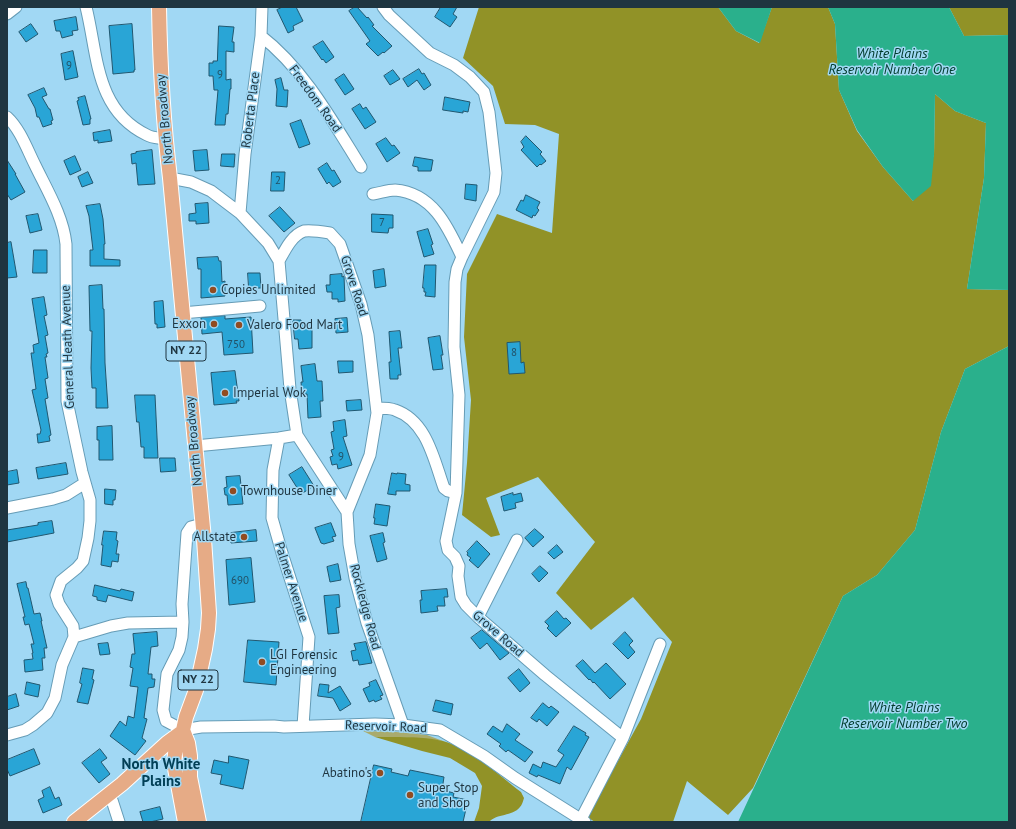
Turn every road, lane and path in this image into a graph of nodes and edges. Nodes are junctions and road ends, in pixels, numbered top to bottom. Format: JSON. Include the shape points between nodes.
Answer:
{"nodes":[{"id":1,"x":16,"y":7,"type":"edge"},
{"id":2,"x":86,"y":7,"type":"edge"},
{"id":3,"x":159,"y":7,"type":"edge"},
{"id":4,"x":262,"y":7,"type":"edge"},
{"id":5,"x":383,"y":7,"type":"edge"},
{"id":6,"x":7,"y":14,"type":"edge"},
{"id":7,"x":261,"y":36,"type":"junction"},
{"id":8,"x":7,"y":117,"type":"edge"},
{"id":9,"x":165,"y":139,"type":"junction"},
{"id":10,"x":361,"y":167,"type":"dead end"},
{"id":11,"x":170,"y":178,"type":"junction"},
{"id":12,"x":373,"y":194,"type":"dead end"},
{"id":13,"x":240,"y":213,"type":"junction"},
{"id":14,"x":462,"y":257,"type":"junction"},
{"id":15,"x":279,"y":260,"type":"junction"},
{"id":16,"x":260,"y":306,"type":"dead end"},
{"id":17,"x":182,"y":313,"type":"junction"},
{"id":18,"x":377,"y":408,"type":"junction"},
{"id":19,"x":294,"y":435,"type":"junction"},
{"id":20,"x":278,"y":438,"type":"junction"},
{"id":21,"x":195,"y":446,"type":"junction"},
{"id":22,"x":85,"y":483,"type":"junction"},
{"id":23,"x":456,"y":493,"type":"junction"},
{"id":24,"x":7,"y":508,"type":"edge"},
{"id":25,"x":347,"y":512,"type":"junction"},
{"id":26,"x":202,"y":524,"type":"junction"},
{"id":27,"x":517,"y":540,"type":"dead end"},
{"id":28,"x":478,"y":617,"type":"junction"},
{"id":29,"x":183,"y":622,"type":"junction"},
{"id":30,"x":74,"y":637,"type":"junction"},
{"id":31,"x":660,"y":644,"type":"dead end"},
{"id":32,"x":403,"y":725,"type":"junction"},
{"id":33,"x":302,"y":726,"type":"junction"},
{"id":34,"x":184,"y":730,"type":"junction"},
{"id":35,"x":7,"y":735,"type":"edge"},
{"id":36,"x":623,"y":738,"type":"junction"},
{"id":37,"x":110,"y":794,"type":"junction"},
{"id":38,"x":583,"y":821,"type":"edge"},
{"id":39,"x":74,"y":822,"type":"edge"},
{"id":40,"x":119,"y":822,"type":"edge"},
{"id":41,"x":186,"y":822,"type":"edge"},
{"id":42,"x":199,"y":822,"type":"edge"}],
"edges":[{"from":1,"to":6,"type":"street"},
{"from":2,"to":9,"type":"street","via":[[105,93],[132,126],[148,136]]},
{"from":3,"to":9,"type":"main road","name":"North Broadway","number":"NY 22"},
{"from":4,"to":7,"type":"street","name":"Roberta Place"},
{"from":5,"to":14,"type":"street","name":"Grove Road","via":[[430,53],[470,77],[484,92],[489,112],[496,173],[494,192]]},
{"from":7,"to":10,"type":"street","name":"Freedom Road","via":[[292,65]]},
{"from":7,"to":13,"type":"street","name":"Roberta Place"},
{"from":8,"to":22,"type":"street","name":"General Heath Avenue","via":[[20,135],[65,233],[67,401]]},
{"from":9,"to":11,"type":"main road","name":"North Broadway","number":"NY 22"},
{"from":11,"to":13,"type":"street","via":[[204,187]]},
{"from":11,"to":17,"type":"main road","name":"North Broadway","number":"NY 22"},
{"from":12,"to":14,"type":"street","via":[[394,190],[423,199],[437,212]]},
{"from":13,"to":15,"type":"street","via":[[268,243]]},
{"from":14,"to":23,"type":"street","name":"Grove Road","via":[[455,282],[454,310],[454,347],[459,395]]},
{"from":15,"to":18,"type":"street","name":"Grove Road","via":[[290,242],[305,231],[330,233],[340,244],[361,304],[368,335]]},
{"from":15,"to":19,"type":"street","name":"Rockledge Road"},
{"from":16,"to":17,"type":"street"},
{"from":17,"to":21,"type":"main road","name":"North Broadway","number":"NY 22"},
{"from":18,"to":23,"type":"street","via":[[395,410],[414,421],[431,447],[444,488],[448,492]]},
{"from":18,"to":25,"type":"street","name":"Grove Road","via":[[370,455]]},
{"from":19,"to":20,"type":"street"},
{"from":19,"to":25,"type":"street","name":"Rockledge Road"},
{"from":20,"to":21,"type":"street"},
{"from":20,"to":33,"type":"street","name":"Palmer Avenue","via":[[273,470],[272,518],[309,637]]},
{"from":21,"to":26,"type":"main road","name":"North Broadway","number":"NY 22"},
{"from":22,"to":24,"type":"street","via":[[66,495]]},
{"from":22,"to":30,"type":"street","name":"General Heath Avenue","via":[[91,512],[86,552],[77,568],[61,581],[56,595],[73,626]]},
{"from":23,"to":28,"type":"street","name":"Grove Road","via":[[446,541],[448,550],[459,566],[460,597]]},
{"from":25,"to":32,"type":"street","name":"Rockledge Road","via":[[349,544],[357,585],[367,623]]},
{"from":26,"to":29,"type":"street","via":[[191,527],[187,533]]},
{"from":26,"to":34,"type":"main road","name":"North Broadway","number":"NY 22","via":[[208,591],[208,629],[202,666]]},
{"from":27,"to":28,"type":"street"},
{"from":28,"to":36,"type":"street","name":"Grove Road"},
{"from":29,"to":30,"type":"street","via":[[128,623]]},
{"from":29,"to":34,"type":"street","via":[[179,650],[167,674],[163,710],[166,721]]},
{"from":30,"to":35,"type":"street","via":[[62,665],[55,698],[47,713],[25,730]]},
{"from":31,"to":36,"type":"street"},
{"from":32,"to":33,"type":"street","name":"Reservoir Road"},
{"from":32,"to":38,"type":"street","name":"Reservoir Road","via":[[440,730]]},
{"from":33,"to":34,"type":"street","name":"Reservoir Road","via":[[201,727]]},
{"from":34,"to":37,"type":"main road"},
{"from":34,"to":41,"type":"main road","via":[[176,745],[174,763]]},
{"from":34,"to":42,"type":"main road"},
{"from":36,"to":38,"type":"street"},
{"from":37,"to":39,"type":"main road"},
{"from":37,"to":40,"type":"street"}]}
